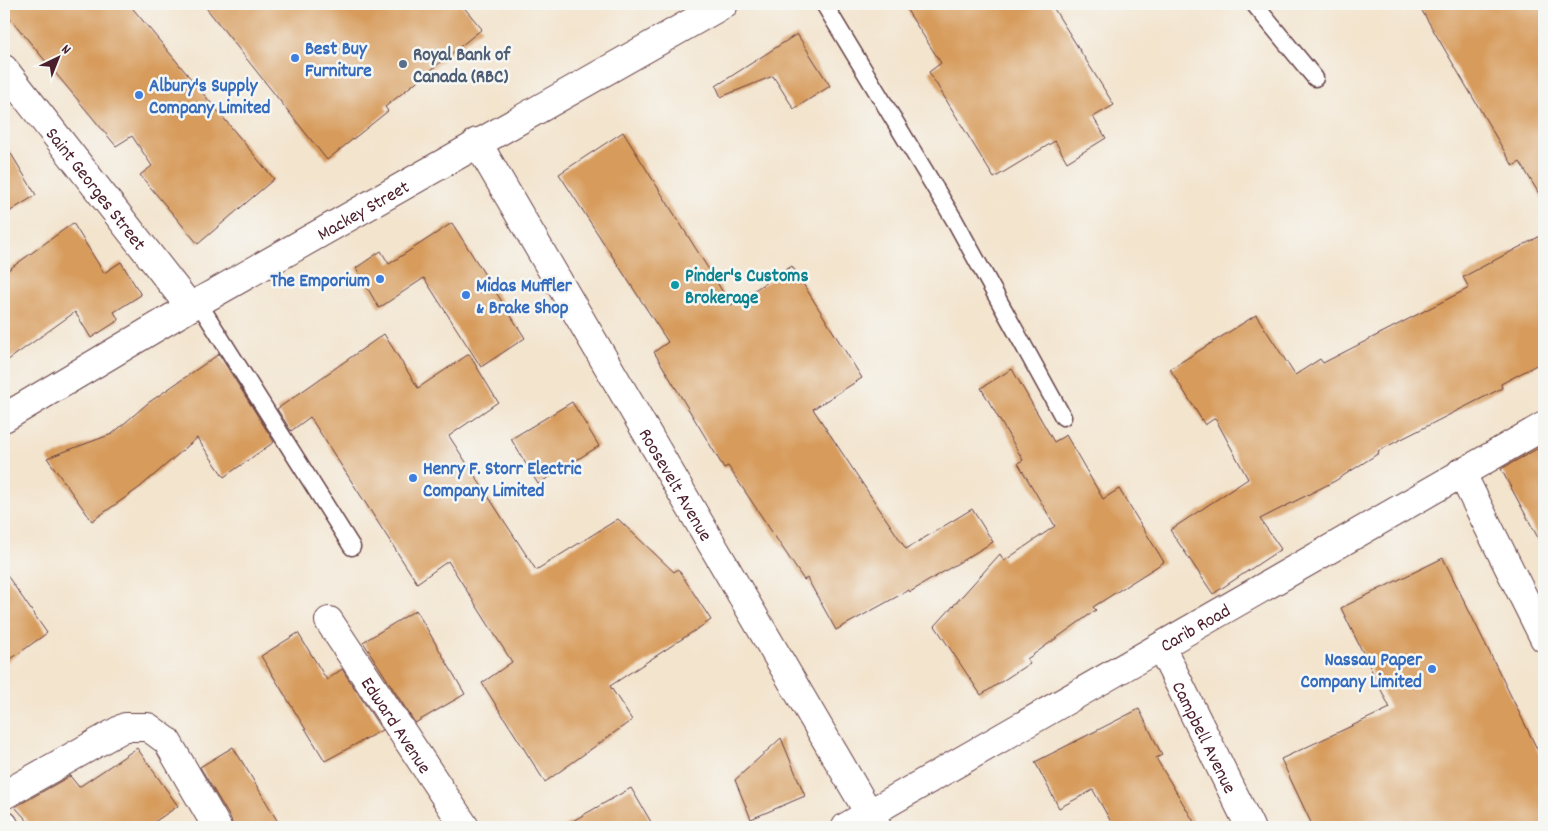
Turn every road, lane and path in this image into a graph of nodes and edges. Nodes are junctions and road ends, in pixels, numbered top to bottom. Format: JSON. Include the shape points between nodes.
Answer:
{"nodes":[{"id":1,"x":724,"y":4,"type":"edge"},
{"id":2,"x":824,"y":4,"type":"edge"},
{"id":3,"x":1254,"y":4,"type":"edge"},
{"id":4,"x":4,"y":69,"type":"edge"},
{"id":5,"x":1315,"y":78,"type":"dead end"},
{"id":6,"x":478,"y":142,"type":"junction"},
{"id":7,"x":194,"y":305,"type":"junction"},
{"id":8,"x":1063,"y":417,"type":"dead end"},
{"id":9,"x":4,"y":418,"type":"edge"},
{"id":10,"x":1544,"y":426,"type":"edge"},
{"id":11,"x":1461,"y":472,"type":"junction"},
{"id":12,"x":352,"y":546,"type":"dead end"},
{"id":13,"x":329,"y":621,"type":"dead end"},
{"id":14,"x":1544,"y":638,"type":"edge"},
{"id":15,"x":1160,"y":647,"type":"junction"},
{"id":16,"x":4,"y":796,"type":"edge"},
{"id":17,"x":873,"y":820,"type":"edge"},
{"id":18,"x":217,"y":827,"type":"edge"},
{"id":19,"x":465,"y":827,"type":"edge"},
{"id":20,"x":846,"y":827,"type":"edge"},
{"id":21,"x":1250,"y":827,"type":"edge"}],
"edges":[{"from":1,"to":6,"type":"street","name":"Mackey Street"},
{"from":2,"to":8,"type":"lane","via":[[955,221]]},
{"from":3,"to":5,"type":"lane"},
{"from":4,"to":7,"type":"street","name":"Saint Georges Street"},
{"from":6,"to":7,"type":"street","name":"Mackey Street"},
{"from":6,"to":17,"type":"street","name":"Roosevelt Avenue"},
{"from":7,"to":9,"type":"street","name":"Mackey Street"},
{"from":7,"to":12,"type":"lane"},
{"from":10,"to":11,"type":"street","name":"Carib Road"},
{"from":11,"to":14,"type":"street"},
{"from":11,"to":15,"type":"street","name":"Carib Road"},
{"from":13,"to":19,"type":"street","name":"Edward Avenue"},
{"from":15,"to":17,"type":"street","name":"Carib Road"},
{"from":15,"to":21,"type":"street","name":"Campbell Avenue"},
{"from":16,"to":18,"type":"street","via":[[125,727],[148,727],[167,741]]},
{"from":17,"to":20,"type":"street","name":"Carib Road"}]}
